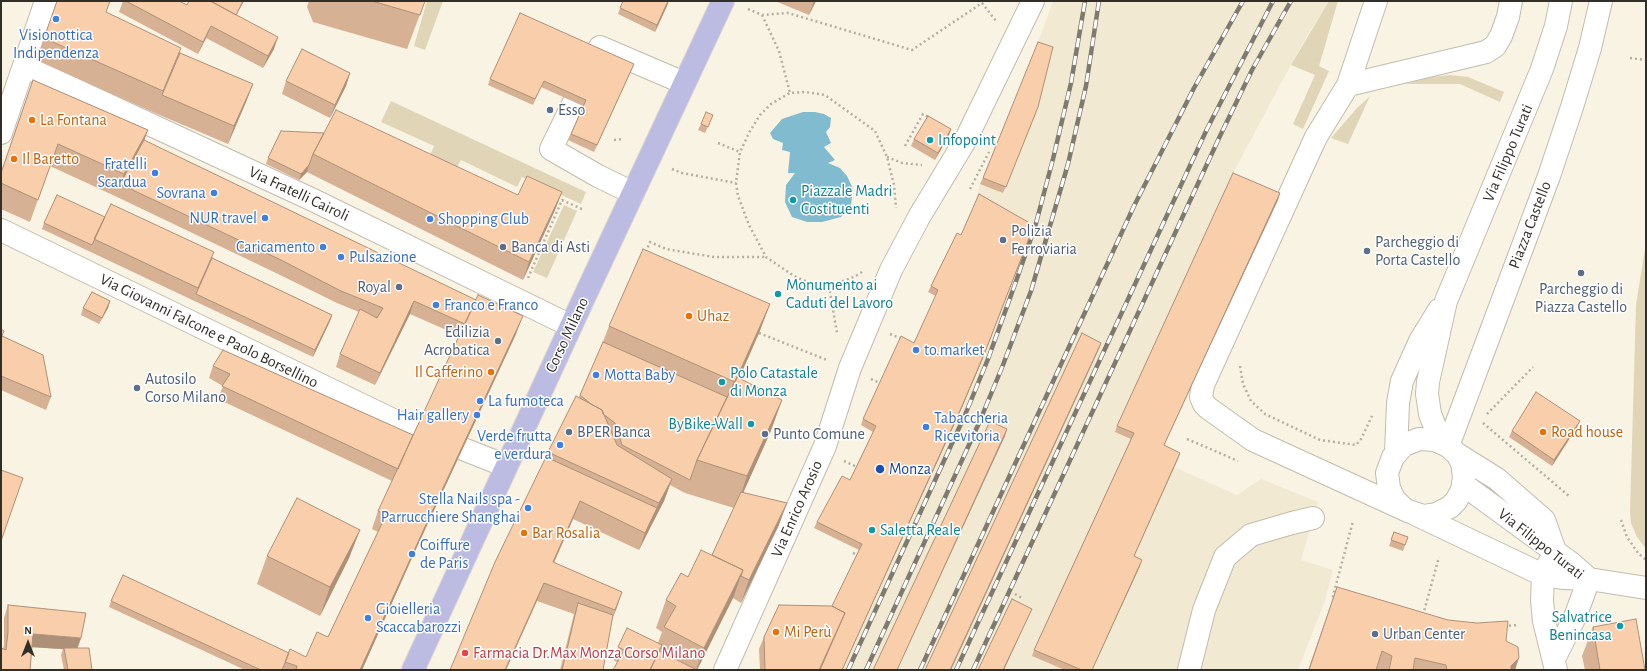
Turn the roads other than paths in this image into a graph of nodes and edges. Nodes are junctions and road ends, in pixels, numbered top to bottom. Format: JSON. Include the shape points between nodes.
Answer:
{"nodes":[{"id":1,"x":46,"y":1,"type":"edge"},
{"id":2,"x":723,"y":1,"type":"edge"},
{"id":3,"x":1033,"y":1,"type":"edge"},
{"id":4,"x":1376,"y":1,"type":"edge"},
{"id":5,"x":1511,"y":1,"type":"edge"},
{"id":6,"x":1561,"y":1,"type":"edge"},
{"id":7,"x":1601,"y":1,"type":"edge"},
{"id":8,"x":596,"y":54,"type":"edge"},
{"id":9,"x":24,"y":66,"type":"junction"},
{"id":10,"x":684,"y":83,"type":"junction"},
{"id":11,"x":1348,"y":85,"type":"junction"},
{"id":12,"x":574,"y":102,"type":"edge"},
{"id":13,"x":1,"y":130,"type":"edge"},
{"id":14,"x":633,"y":193,"type":"junction"},
{"id":15,"x":1,"y":230,"type":"edge"},
{"id":16,"x":1446,"y":301,"type":"junction"},
{"id":17,"x":571,"y":326,"type":"junction"},
{"id":18,"x":417,"y":431,"type":"edge"},
{"id":19,"x":1449,"y":447,"type":"junction"},
{"id":20,"x":462,"y":449,"type":"edge"},
{"id":21,"x":1392,"y":459,"type":"junction"},
{"id":22,"x":506,"y":466,"type":"junction"},
{"id":23,"x":1342,"y":480,"type":"junction"},
{"id":24,"x":1464,"y":485,"type":"junction"},
{"id":25,"x":1410,"y":512,"type":"junction"},
{"id":26,"x":1313,"y":518,"type":"dead end"},
{"id":27,"x":1555,"y":551,"type":"junction"},
{"id":28,"x":1543,"y":575,"type":"junction"},
{"id":29,"x":1589,"y":579,"type":"junction"},
{"id":30,"x":1646,"y":588,"type":"edge"},
{"id":31,"x":1555,"y":664,"type":"edge"},
{"id":32,"x":413,"y":670,"type":"edge"},
{"id":33,"x":725,"y":670,"type":"edge"},
{"id":34,"x":1189,"y":670,"type":"edge"}],
"edges":[{"from":1,"to":9,"type":"street"},
{"from":2,"to":10,"type":"main road","name":"Corso Milano"},
{"from":3,"to":33,"type":"street","name":"Via Enrico Arosio","via":[[966,139],[937,170],[919,217],[891,270],[850,368],[825,446]]},
{"from":4,"to":11,"type":"street","name":"Via Filippo Turati"},
{"from":5,"to":11,"type":"street","via":[[1501,36],[1495,46],[1486,52]]},
{"from":6,"to":16,"type":"street","name":"Via Filippo Turati","via":[[1542,69]]},
{"from":7,"to":19,"type":"street","name":"Piazza Castello","via":[[1590,48],[1549,176]]},
{"from":8,"to":10,"type":"street","via":[[600,47]]},
{"from":9,"to":13,"type":"street"},
{"from":9,"to":17,"type":"street","name":"Via Fratelli Cairoli","via":[[313,200]]},
{"from":10,"to":14,"type":"main road","name":"Corso Milano"},
{"from":11,"to":23,"type":"street","name":"Via Filippo Turati","via":[[1316,137],[1201,393],[1202,401],[1208,408],[1253,440]]},
{"from":12,"to":14,"type":"street","via":[[551,149]]},
{"from":14,"to":17,"type":"main road","name":"Corso Milano"},
{"from":15,"to":18,"type":"street","name":"Via Giovanni Falcone e Paolo Borsellino"},
{"from":16,"to":19,"type":"street","name":"Via Filippo Turati","via":[[1427,394],[1431,418]]},
{"from":16,"to":21,"type":"street","name":"Via Filippo Turati","via":[[1420,341],[1402,381]]},
{"from":17,"to":22,"type":"main road","name":"Corso Milano"},
{"from":19,"to":21,"type":"street","via":[[1430,439],[1419,439],[1408,442]]},
{"from":19,"to":24,"type":"street","via":[[1464,468]]},
{"from":19,"to":27,"type":"street","via":[[1498,479],[1544,520]]},
{"from":20,"to":22,"type":"street"},
{"from":21,"to":23,"type":"street","via":[[1386,470],[1374,476]]},
{"from":21,"to":25,"type":"street","via":[[1387,472],[1389,488],[1394,499]]},
{"from":22,"to":32,"type":"main road","name":"Corso Milano"},
{"from":23,"to":25,"type":"street","name":"Via Filippo Turati"},
{"from":24,"to":25,"type":"street","via":[[1459,497],[1446,510],[1428,516]]},
{"from":24,"to":27,"type":"street","name":"Via Filippo Turati"},
{"from":25,"to":28,"type":"street","name":"Via Filippo Turati"},
{"from":26,"to":34,"type":"street","via":[[1251,535],[1225,557],[1204,610]]},
{"from":27,"to":28,"type":"street"},
{"from":27,"to":29,"type":"street","name":"Via Filippo Turati"},
{"from":28,"to":29,"type":"street","name":"Via Filippo Turati"},
{"from":28,"to":31,"type":"street","via":[[1544,621]]},
{"from":29,"to":30,"type":"street"},
{"from":29,"to":31,"type":"street","via":[[1576,617]]}]}
